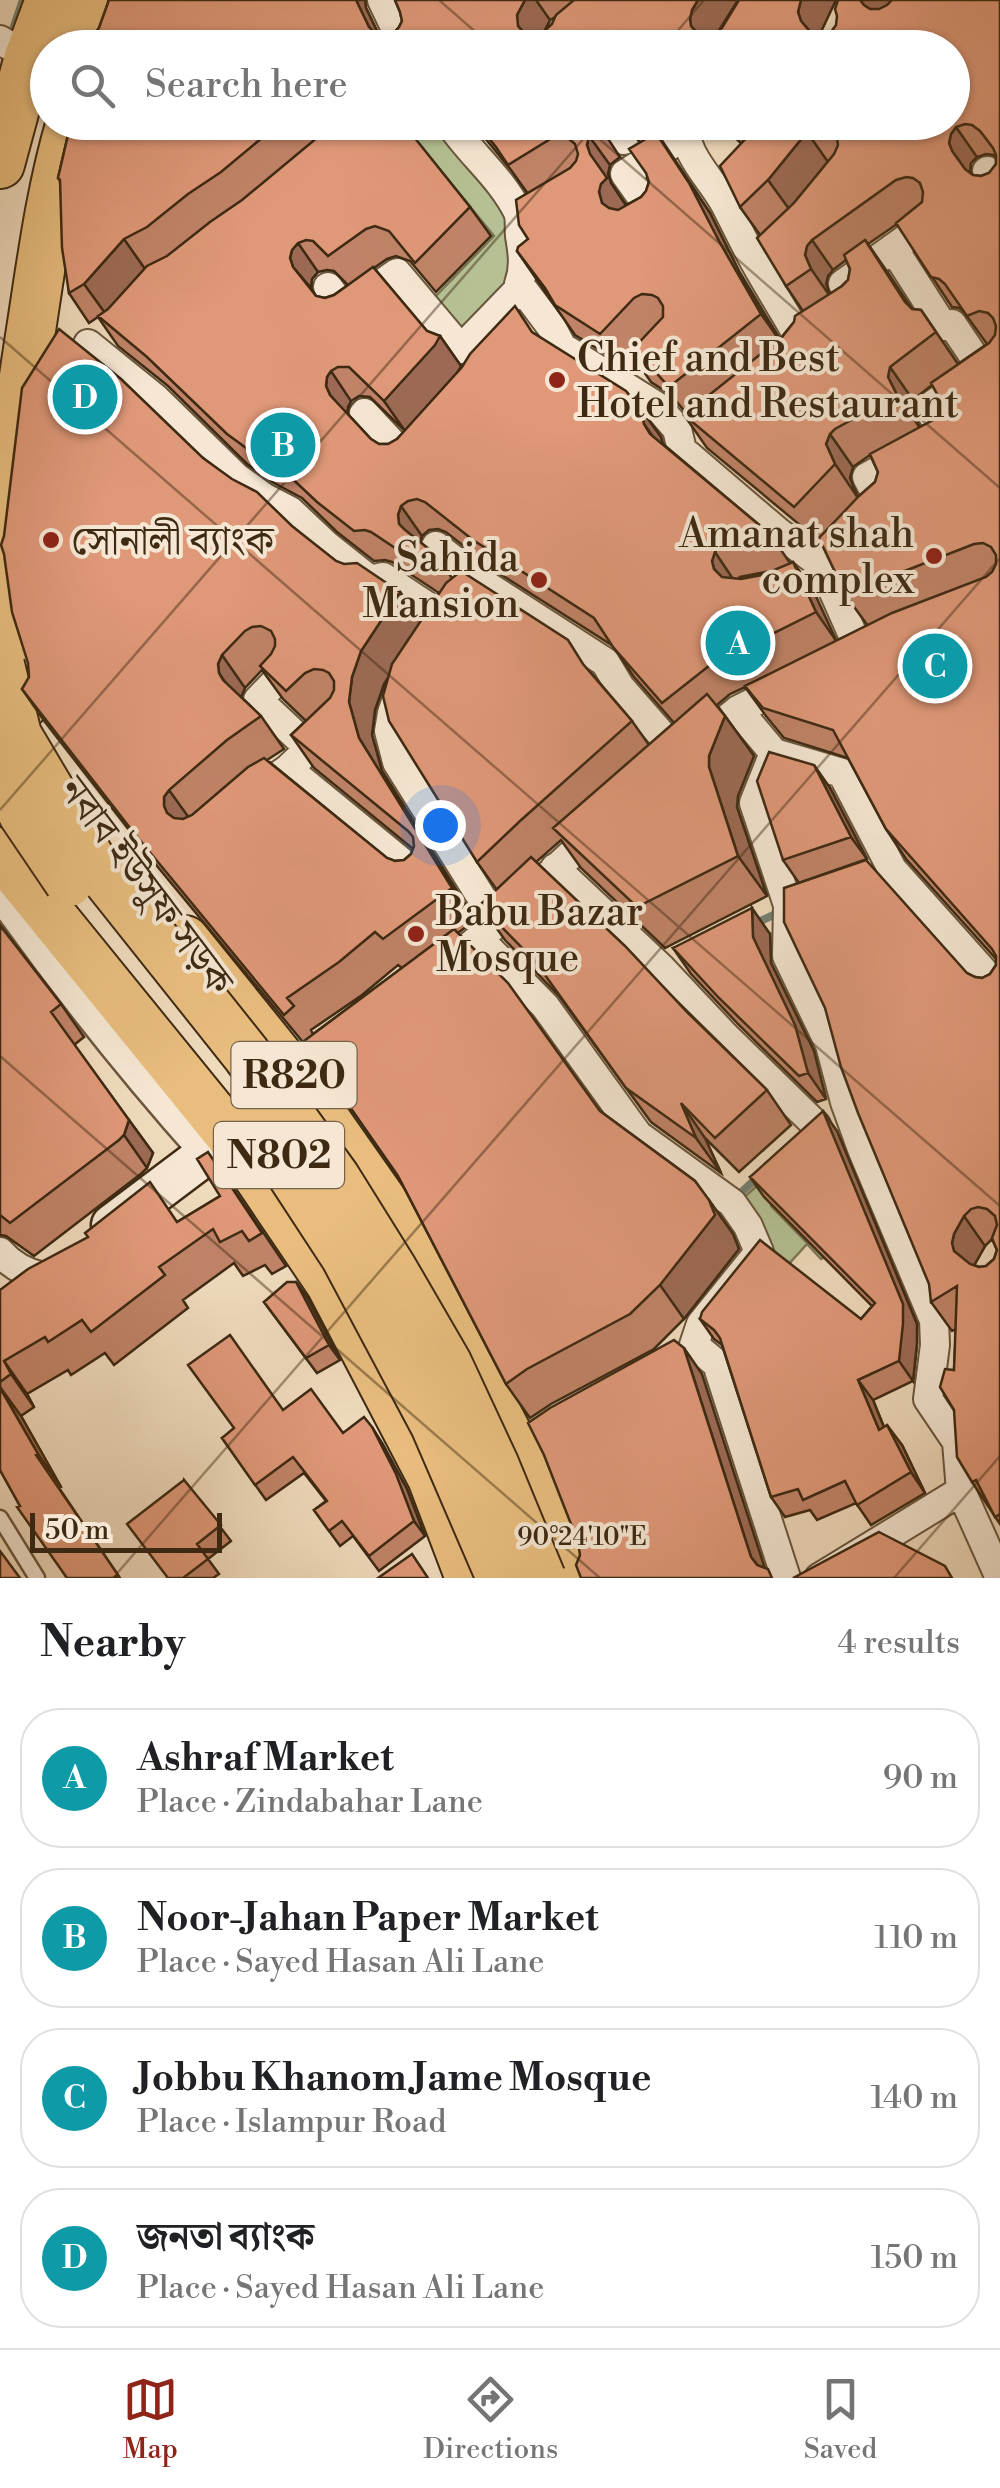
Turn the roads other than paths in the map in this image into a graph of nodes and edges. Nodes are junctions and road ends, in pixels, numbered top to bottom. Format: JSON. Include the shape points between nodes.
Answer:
{"nodes":[{"id":1,"x":30,"y":0,"type":"edge"},
{"id":2,"x":50,"y":0,"type":"edge"},
{"id":3,"x":84,"y":0,"type":"edge"},
{"id":4,"x":112,"y":0,"type":"edge"},
{"id":5,"x":382,"y":0,"type":"edge"},
{"id":6,"x":36,"y":30,"type":"edge"},
{"id":7,"x":51,"y":30,"type":"edge"},
{"id":8,"x":101,"y":30,"type":"edge"},
{"id":9,"x":396,"y":30,"type":"edge"},
{"id":10,"x":23,"y":56,"type":"edge"},
{"id":11,"x":43,"y":140,"type":"edge"},
{"id":12,"x":66,"y":140,"type":"edge"},
{"id":13,"x":469,"y":140,"type":"edge"},
{"id":14,"x":675,"y":140,"type":"edge"},
{"id":15,"x":687,"y":140,"type":"edge"},
{"id":16,"x":0,"y":164,"type":"edge"},
{"id":17,"x":996,"y":183,"type":"edge"},
{"id":18,"x":1000,"y":204,"type":"edge"},
{"id":19,"x":636,"y":222,"type":"edge"},
{"id":20,"x":927,"y":224,"type":"edge"},
{"id":21,"x":893,"y":248,"type":"junction"},
{"id":22,"x":328,"y":287,"type":"dead end"},
{"id":23,"x":528,"y":306,"type":"junction"},
{"id":24,"x":116,"y":327,"type":"edge"},
{"id":25,"x":816,"y":331,"type":"junction"},
{"id":26,"x":40,"y":351,"type":"edge"},
{"id":27,"x":645,"y":362,"type":"edge"},
{"id":28,"x":992,"y":364,"type":"edge"},
{"id":29,"x":782,"y":367,"type":"edge"},
{"id":30,"x":623,"y":386,"type":"junction"},
{"id":31,"x":364,"y":414,"type":"dead end"},
{"id":32,"x":709,"y":422,"type":"edge"},
{"id":33,"x":430,"y":430,"type":"edge"},
{"id":34,"x":681,"y":446,"type":"junction"},
{"id":35,"x":436,"y":546,"type":"dead end"},
{"id":36,"x":828,"y":556,"type":"junction"},
{"id":37,"x":0,"y":566,"type":"edge"},
{"id":38,"x":792,"y":583,"type":"edge"},
{"id":39,"x":484,"y":584,"type":"junction"},
{"id":40,"x":0,"y":590,"type":"edge"},
{"id":41,"x":890,"y":634,"type":"edge"},
{"id":42,"x":433,"y":643,"type":"junction"},
{"id":43,"x":860,"y":649,"type":"junction"},
{"id":44,"x":0,"y":665,"type":"edge"},
{"id":45,"x":281,"y":676,"type":"edge"},
{"id":46,"x":738,"y":710,"type":"junction"},
{"id":47,"x":340,"y":719,"type":"edge"},
{"id":48,"x":308,"y":748,"type":"junction"},
{"id":49,"x":774,"y":753,"type":"junction"},
{"id":50,"x":288,"y":768,"type":"junction"},
{"id":51,"x":0,"y":769,"type":"edge"},
{"id":52,"x":227,"y":816,"type":"edge"},
{"id":53,"x":611,"y":818,"type":"edge"},
{"id":54,"x":0,"y":852,"type":"edge"},
{"id":55,"x":555,"y":868,"type":"junction"},
{"id":56,"x":420,"y":877,"type":"edge"},
{"id":57,"x":0,"y":889,"type":"edge"},
{"id":58,"x":797,"y":902,"type":"junction"},
{"id":59,"x":756,"y":921,"type":"edge"},
{"id":60,"x":489,"y":932,"type":"junction"},
{"id":61,"x":694,"y":953,"type":"edge"},
{"id":62,"x":662,"y":969,"type":"junction"},
{"id":63,"x":422,"y":983,"type":"edge"},
{"id":64,"x":1000,"y":990,"type":"edge"},
{"id":65,"x":304,"y":1073,"type":"junction"},
{"id":66,"x":844,"y":1102,"type":"junction"},
{"id":67,"x":816,"y":1125,"type":"junction"},
{"id":68,"x":219,"y":1144,"type":"junction"},
{"id":69,"x":793,"y":1146,"type":"edge"},
{"id":70,"x":0,"y":1252,"type":"edge"},
{"id":71,"x":54,"y":1269,"type":"joint"},
{"id":72,"x":513,"y":1451,"type":"junction"},
{"id":73,"x":961,"y":1491,"type":"junction"},
{"id":74,"x":0,"y":1518,"type":"edge"},
{"id":75,"x":36,"y":1578,"type":"edge"},
{"id":76,"x":470,"y":1578,"type":"edge"},
{"id":77,"x":500,"y":1578,"type":"edge"},
{"id":78,"x":541,"y":1578,"type":"edge"},
{"id":79,"x":571,"y":1578,"type":"edge"},
{"id":80,"x":786,"y":1578,"type":"edge"},
{"id":81,"x":818,"y":1578,"type":"edge"},
{"id":82,"x":1000,"y":1578,"type":"edge"}],
"edges":[{"from":1,"to":10,"type":"highway"},
{"from":2,"to":6,"type":"highway"},
{"from":3,"to":7,"type":"highway"},
{"from":4,"to":8,"type":"highway"},
{"from":5,"to":9,"type":"street"},
{"from":10,"to":16,"type":"highway"},
{"from":11,"to":26,"type":"highway","via":[[36,162]]},
{"from":12,"to":26,"type":"highway","via":[[57,169]]},
{"from":13,"to":23,"type":"street","via":[[518,212],[530,215],[519,284]]},
{"from":14,"to":19,"type":"street","via":[[625,174],[652,212]]},
{"from":15,"to":25,"type":"street","via":[[696,163]]},
{"from":17,"to":18,"type":"street"},
{"from":20,"to":21,"type":"street"},
{"from":21,"to":25,"type":"street","via":[[843,284],[856,304]]},
{"from":21,"to":28,"type":"street","via":[[943,326],[952,324]]},
{"from":22,"to":23,"type":"street","via":[[345,310],[397,273],[461,349]]},
{"from":23,"to":30,"type":"street","via":[[562,346]]},
{"from":24,"to":26,"type":"street"},
{"from":25,"to":29,"type":"street"},
{"from":26,"to":37,"type":"highway","via":[[7,494]]},
{"from":26,"to":42,"type":"street","via":[[156,399],[236,477],[290,511],[370,580],[383,577]]},
{"from":27,"to":30,"type":"street"},
{"from":28,"to":36,"type":"street","via":[[928,408],[945,434],[867,476],[881,503]]},
{"from":30,"to":34,"type":"street","via":[[658,407],[677,429]]},
{"from":31,"to":33,"type":"street","via":[[404,457]]},
{"from":32,"to":34,"type":"street"},
{"from":34,"to":36,"type":"street","via":[[815,560]]},
{"from":35,"to":39,"type":"street"},
{"from":36,"to":38,"type":"street"},
{"from":36,"to":43,"type":"street","via":[[833,590]]},
{"from":39,"to":42,"type":"street","via":[[458,605]]},
{"from":39,"to":46,"type":"street","via":[[604,662],[674,763]]},
{"from":40,"to":65,"type":"highway","name":"নবাব ইউসুফ সড়ক","number":"R820","via":[[8,651],[29,716],[81,807],[155,904]]},
{"from":41,"to":43,"type":"street"},
{"from":42,"to":60,"type":"street","via":[[400,690],[389,732],[397,762]]},
{"from":43,"to":46,"type":"street"},
{"from":44,"to":72,"type":"highway","number":"N802","bridge":true,"via":[[18,735],[80,842],[246,1054],[334,1178],[446,1363]]},
{"from":45,"to":48,"type":"street","via":[[258,700]]},
{"from":46,"to":49,"type":"street"},
{"from":47,"to":48,"type":"street"},
{"from":48,"to":50,"type":"street"},
{"from":49,"to":58,"type":"street","via":[[754,803]]},
{"from":49,"to":64,"type":"street","via":[[842,772],[883,872]]},
{"from":50,"to":52,"type":"street"},
{"from":50,"to":56,"type":"street"},
{"from":51,"to":77,"type":"highway","number":"N802","bridge":true,"via":[[74,890],[253,1116],[345,1256],[435,1425]]},
{"from":53,"to":55,"type":"street"},
{"from":54,"to":68,"type":"highway","number":"R820"},
{"from":55,"to":60,"type":"street"},
{"from":55,"to":62,"type":"street"},
{"from":57,"to":68,"type":"street","via":[[21,942],[152,1088]]},
{"from":58,"to":59,"type":"street"},
{"from":58,"to":66,"type":"street","via":[[787,956],[830,1044]]},
{"from":60,"to":63,"type":"street"},
{"from":60,"to":80,"type":"street","via":[[638,1136],[739,1197],[759,1252],[682,1352],[717,1364]]},
{"from":61,"to":62,"type":"street"},
{"from":62,"to":67,"type":"street"},
{"from":65,"to":68,"type":"main road"},
{"from":65,"to":72,"type":"highway","name":"নবাব ইউসুফ সড়ক","number":"R820","via":[[398,1223]]},
{"from":66,"to":67,"type":"street"},
{"from":66,"to":73,"type":"street","via":[[934,1320],[928,1399],[957,1442]]},
{"from":67,"to":69,"type":"street"},
{"from":68,"to":71,"type":"main road"},
{"from":68,"to":76,"type":"highway","number":"R820","via":[[330,1282],[432,1478]]},
{"from":70,"to":71,"type":"street","via":[[29,1274]]},
{"from":72,"to":78,"type":"highway","number":"N802","bridge":true},
{"from":72,"to":79,"type":"highway","name":"নবাব ইউসুফ সড়ক","number":"R820","via":[[537,1490]]},
{"from":73,"to":81,"type":"street"},
{"from":73,"to":82,"type":"street"},
{"from":74,"to":75,"type":"lane"}]}
